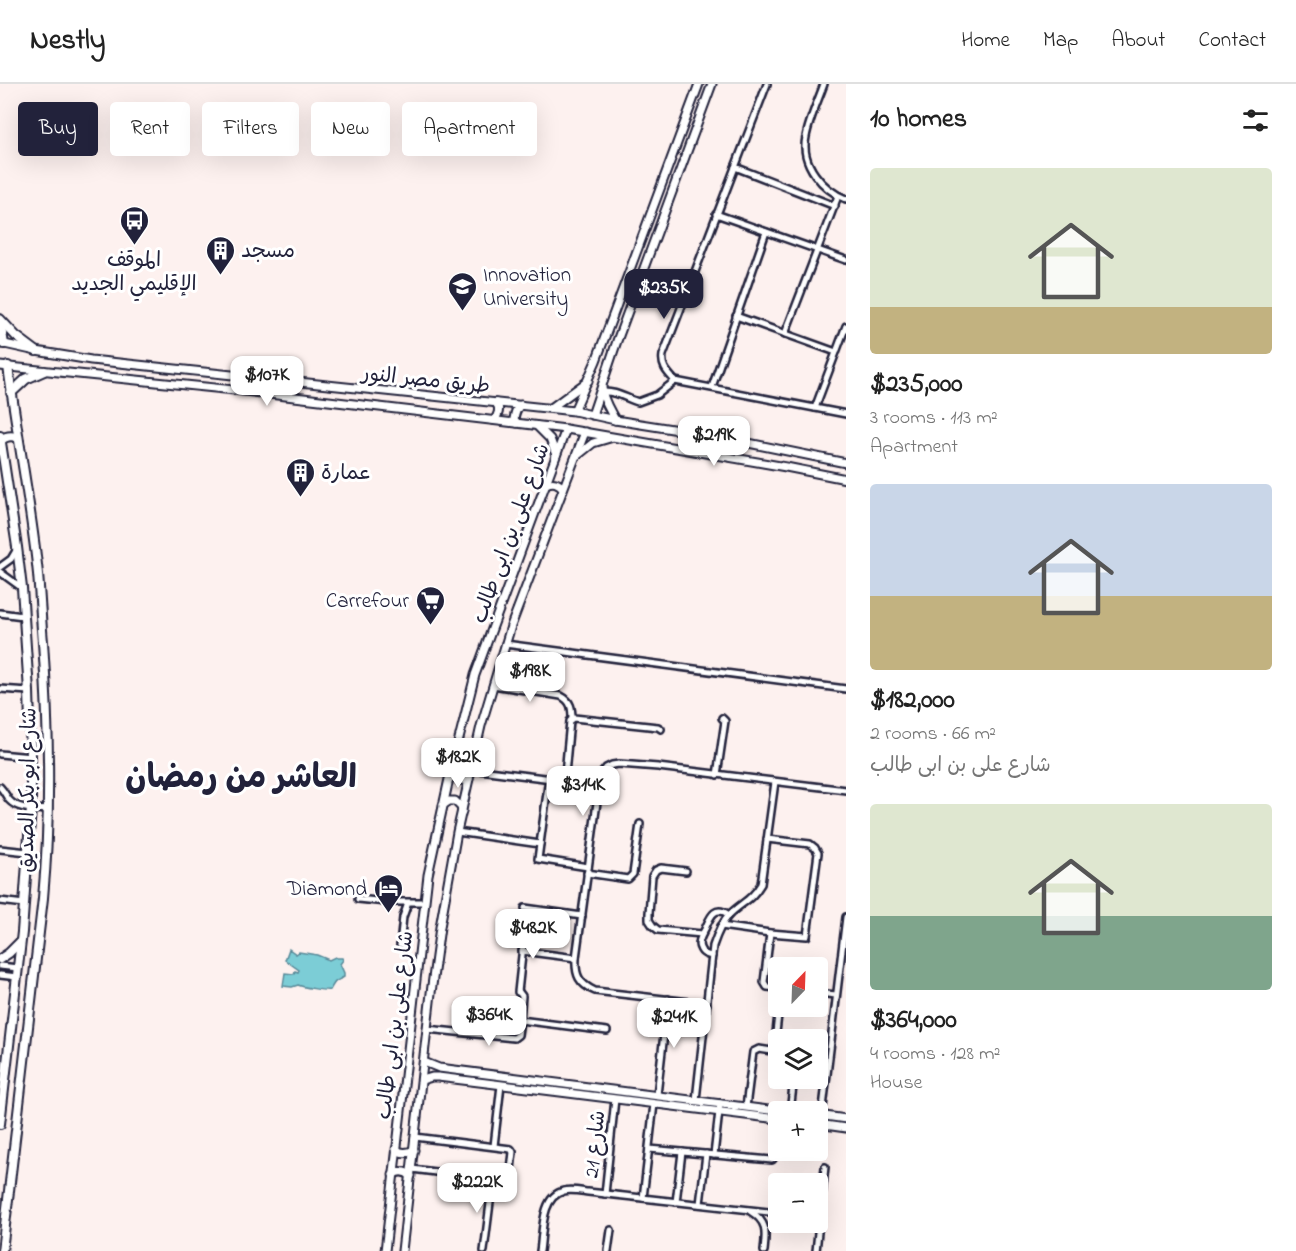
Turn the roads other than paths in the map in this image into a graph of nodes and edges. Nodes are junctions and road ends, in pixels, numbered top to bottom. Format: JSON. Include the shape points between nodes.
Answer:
{"nodes":[{"id":1,"x":699,"y":84,"type":"edge"},
{"id":2,"x":712,"y":84,"type":"edge"},
{"id":3,"x":767,"y":84,"type":"edge"},
{"id":4,"x":824,"y":84,"type":"edge"},
{"id":5,"x":735,"y":167,"type":"junction"},
{"id":6,"x":838,"y":196,"type":"junction"},
{"id":7,"x":846,"y":199,"type":"edge"},
{"id":8,"x":835,"y":206,"type":"junction"},
{"id":9,"x":716,"y":214,"type":"junction"},
{"id":10,"x":766,"y":232,"type":"junction"},
{"id":11,"x":818,"y":250,"type":"junction"},
{"id":12,"x":846,"y":260,"type":"edge"},
{"id":13,"x":736,"y":316,"type":"junction"},
{"id":14,"x":0,"y":320,"type":"edge"},
{"id":15,"x":846,"y":326,"type":"edge"},
{"id":16,"x":785,"y":334,"type":"junction"},
{"id":17,"x":2,"y":343,"type":"edge"},
{"id":18,"x":36,"y":351,"type":"junction"},
{"id":19,"x":836,"y":352,"type":"junction"},
{"id":20,"x":596,"y":361,"type":"junction"},
{"id":21,"x":608,"y":365,"type":"junction"},
{"id":22,"x":4,"y":366,"type":"edge"},
{"id":23,"x":44,"y":371,"type":"junction"},
{"id":24,"x":588,"y":381,"type":"junction"},
{"id":25,"x":675,"y":381,"type":"junction"},
{"id":26,"x":712,"y":387,"type":"junction"},
{"id":27,"x":602,"y":388,"type":"junction"},
{"id":28,"x":11,"y":393,"type":"junction"},
{"id":29,"x":496,"y":403,"type":"junction"},
{"id":30,"x":522,"y":405,"type":"junction"},
{"id":31,"x":551,"y":408,"type":"junction"},
{"id":32,"x":815,"y":408,"type":"junction"},
{"id":33,"x":574,"y":411,"type":"junction"},
{"id":34,"x":846,"y":414,"type":"edge"},
{"id":35,"x":592,"y":415,"type":"junction"},
{"id":36,"x":494,"y":420,"type":"junction"},
{"id":37,"x":615,"y":420,"type":"junction"},
{"id":38,"x":517,"y":423,"type":"junction"},
{"id":39,"x":537,"y":426,"type":"junction"},
{"id":40,"x":566,"y":429,"type":"junction"},
{"id":41,"x":686,"y":431,"type":"junction"},
{"id":42,"x":585,"y":432,"type":"junction"},
{"id":43,"x":704,"y":434,"type":"junction"},
{"id":44,"x":614,"y":437,"type":"junction"},
{"id":45,"x":1,"y":438,"type":"edge"},
{"id":46,"x":18,"y":438,"type":"junction"},
{"id":47,"x":679,"y":448,"type":"junction"},
{"id":48,"x":700,"y":452,"type":"junction"},
{"id":49,"x":556,"y":456,"type":"junction"},
{"id":50,"x":576,"y":457,"type":"junction"},
{"id":51,"x":846,"y":463,"type":"edge"},
{"id":52,"x":846,"y":479,"type":"edge"},
{"id":53,"x":546,"y":484,"type":"junction"},
{"id":54,"x":563,"y":488,"type":"junction"},
{"id":55,"x":17,"y":547,"type":"junction"},
{"id":56,"x":0,"y":567,"type":"edge"},
{"id":57,"x":0,"y":572,"type":"edge"},
{"id":58,"x":22,"y":588,"type":"junction"},
{"id":59,"x":0,"y":613,"type":"edge"},
{"id":60,"x":23,"y":616,"type":"junction"},
{"id":61,"x":505,"y":644,"type":"junction"},
{"id":62,"x":493,"y":685,"type":"junction"},
{"id":63,"x":0,"y":689,"type":"edge"},
{"id":64,"x":846,"y":689,"type":"edge"},
{"id":65,"x":29,"y":691,"type":"junction"},
{"id":66,"x":722,"y":718,"type":"dead end"},
{"id":67,"x":572,"y":719,"type":"junction"},
{"id":68,"x":661,"y":729,"type":"dead end"},
{"id":69,"x":0,"y":754,"type":"edge"},
{"id":70,"x":31,"y":758,"type":"junction"},
{"id":71,"x":472,"y":769,"type":"junction"},
{"id":72,"x":450,"y":774,"type":"junction"},
{"id":73,"x":717,"y":775,"type":"junction"},
{"id":74,"x":549,"y":778,"type":"junction"},
{"id":75,"x":469,"y":779,"type":"junction"},
{"id":76,"x":774,"y":782,"type":"junction"},
{"id":77,"x":0,"y":788,"type":"edge"},
{"id":78,"x":846,"y":790,"type":"edge"},
{"id":79,"x":443,"y":806,"type":"junction"},
{"id":80,"x":31,"y":808,"type":"junction"},
{"id":81,"x":48,"y":810,"type":"junction"},
{"id":82,"x":462,"y":811,"type":"junction"},
{"id":83,"x":640,"y":824,"type":"dead end"},
{"id":84,"x":457,"y":832,"type":"junction"},
{"id":85,"x":767,"y":839,"type":"junction"},
{"id":86,"x":540,"y":844,"type":"junction"},
{"id":87,"x":0,"y":849,"type":"edge"},
{"id":88,"x":28,"y":852,"type":"junction"},
{"id":89,"x":588,"y":870,"type":"junction"},
{"id":90,"x":686,"y":871,"type":"dead end"},
{"id":91,"x":358,"y":899,"type":"dead end"},
{"id":92,"x":0,"y":901,"type":"edge"},
{"id":93,"x":425,"y":902,"type":"junction"},
{"id":94,"x":408,"y":903,"type":"junction"},
{"id":95,"x":24,"y":904,"type":"junction"},
{"id":96,"x":525,"y":908,"type":"dead end"},
{"id":97,"x":729,"y":915,"type":"junction"},
{"id":98,"x":582,"y":916,"type":"junction"},
{"id":99,"x":846,"y":917,"type":"edge"},
{"id":100,"x":721,"y":926,"type":"junction"},
{"id":101,"x":515,"y":932,"type":"dead end"},
{"id":102,"x":770,"y":933,"type":"junction"},
{"id":103,"x":702,"y":934,"type":"junction"},
{"id":104,"x":21,"y":941,"type":"junction"},
{"id":105,"x":400,"y":945,"type":"dead end"},
{"id":106,"x":522,"y":951,"type":"junction"},
{"id":107,"x":712,"y":956,"type":"junction"},
{"id":108,"x":576,"y":958,"type":"junction"},
{"id":109,"x":2,"y":964,"type":"edge"},
{"id":110,"x":18,"y":972,"type":"junction"},
{"id":111,"x":2,"y":975,"type":"edge"},
{"id":112,"x":768,"y":987,"type":"edge"},
{"id":113,"x":828,"y":994,"type":"edge"},
{"id":114,"x":836,"y":995,"type":"junction"},
{"id":115,"x":668,"y":999,"type":"junction"},
{"id":116,"x":707,"y":1004,"type":"junction"},
{"id":117,"x":520,"y":1020,"type":"junction"},
{"id":118,"x":428,"y":1029,"type":"junction"},
{"id":119,"x":607,"y":1031,"type":"dead end"},
{"id":120,"x":768,"y":1051,"type":"edge"},
{"id":121,"x":424,"y":1062,"type":"junction"},
{"id":122,"x":422,"y":1080,"type":"junction"},
{"id":123,"x":501,"y":1085,"type":"junction"},
{"id":124,"x":655,"y":1095,"type":"junction"},
{"id":125,"x":615,"y":1099,"type":"junction"},
{"id":126,"x":696,"y":1100,"type":"junction"},
{"id":127,"x":822,"y":1101,"type":"edge"},
{"id":128,"x":1,"y":1103,"type":"edge"},
{"id":129,"x":654,"y":1104,"type":"junction"},
{"id":130,"x":720,"y":1107,"type":"junction"},
{"id":131,"x":746,"y":1107,"type":"junction"},
{"id":132,"x":768,"y":1110,"type":"edge"},
{"id":133,"x":768,"y":1117,"type":"edge"},
{"id":134,"x":828,"y":1117,"type":"edge"},
{"id":135,"x":846,"y":1119,"type":"edge"},
{"id":136,"x":0,"y":1124,"type":"edge"},
{"id":137,"x":828,"y":1125,"type":"edge"},
{"id":138,"x":846,"y":1128,"type":"edge"},
{"id":139,"x":415,"y":1137,"type":"junction"},
{"id":140,"x":494,"y":1146,"type":"junction"},
{"id":141,"x":396,"y":1149,"type":"junction"},
{"id":142,"x":649,"y":1149,"type":"junction"},
{"id":143,"x":414,"y":1150,"type":"junction"},
{"id":144,"x":682,"y":1152,"type":"junction"},
{"id":145,"x":706,"y":1154,"type":"junction"},
{"id":146,"x":714,"y":1155,"type":"junction"},
{"id":147,"x":768,"y":1160,"type":"edge"},
{"id":148,"x":825,"y":1167,"type":"dead end"},
{"id":149,"x":411,"y":1173,"type":"junction"},
{"id":150,"x":824,"y":1173,"type":"edge"},
{"id":151,"x":393,"y":1175,"type":"junction"},
{"id":152,"x":493,"y":1179,"type":"junction"},
{"id":153,"x":605,"y":1194,"type":"junction"},
{"id":154,"x":643,"y":1198,"type":"junction"},
{"id":155,"x":676,"y":1202,"type":"junction"},
{"id":156,"x":700,"y":1204,"type":"junction"},
{"id":157,"x":748,"y":1210,"type":"junction"},
{"id":158,"x":768,"y":1212,"type":"edge"},
{"id":159,"x":610,"y":1230,"type":"dead end"},
{"id":160,"x":817,"y":1233,"type":"edge"},
{"id":161,"x":2,"y":1251,"type":"edge"},
{"id":162,"x":385,"y":1251,"type":"edge"},
{"id":163,"x":402,"y":1251,"type":"edge"},
{"id":164,"x":484,"y":1251,"type":"edge"},
{"id":165,"x":540,"y":1251,"type":"edge"},
{"id":166,"x":608,"y":1251,"type":"edge"},
{"id":167,"x":764,"y":1251,"type":"edge"},
{"id":168,"x":816,"y":1251,"type":"edge"}],
"edges":[{"from":1,"to":20,"type":"street"},
{"from":2,"to":21,"type":"street"},
{"from":3,"to":5,"type":"street"},
{"from":4,"to":6,"type":"street","via":[[805,138],[805,153],[817,178]]},
{"from":5,"to":8,"type":"street"},
{"from":5,"to":9,"type":"street"},
{"from":6,"to":7,"type":"street"},
{"from":6,"to":8,"type":"street"},
{"from":8,"to":11,"type":"street"},
{"from":9,"to":10,"type":"street"},
{"from":9,"to":25,"type":"street","via":[[663,356],[664,367]]},
{"from":10,"to":11,"type":"street"},
{"from":10,"to":13,"type":"street"},
{"from":11,"to":12,"type":"street"},
{"from":11,"to":16,"type":"street"},
{"from":13,"to":16,"type":"street"},
{"from":13,"to":26,"type":"street"},
{"from":14,"to":17,"type":"main road"},
{"from":14,"to":18,"type":"main road"},
{"from":15,"to":19,"type":"street"},
{"from":16,"to":19,"type":"street"},
{"from":17,"to":18,"type":"street","name":"طريق مصر النور"},
{"from":18,"to":29,"type":"street","name":"طريق مصر النور"},
{"from":19,"to":32,"type":"street"},
{"from":20,"to":21,"type":"street"},
{"from":20,"to":24,"type":"street"},
{"from":21,"to":27,"type":"street"},
{"from":22,"to":23,"type":"street","name":"طريق مصر النور"},
{"from":22,"to":28,"type":"main road","name":"شارع ابو بكر الصديق"},
{"from":23,"to":28,"type":"main road","via":[[26,379]]},
{"from":23,"to":36,"type":"street","name":"طريق مصر النور"},
{"from":24,"to":31,"type":"street"},
{"from":24,"to":33,"type":"street"},
{"from":25,"to":26,"type":"street"},
{"from":25,"to":27,"type":"street","via":[[657,395],[638,402]]},
{"from":26,"to":32,"type":"street"},
{"from":27,"to":35,"type":"street"},
{"from":27,"to":37,"type":"street"},
{"from":28,"to":46,"type":"main road","name":"شارع ابو بكر الصديق"},
{"from":29,"to":30,"type":"street","name":"طريق مصر النور"},
{"from":29,"to":36,"type":"street","via":[[499,407]]},
{"from":30,"to":31,"type":"street","name":"طريق مصر النور"},
{"from":30,"to":38,"type":"street","via":[[515,414]]},
{"from":31,"to":33,"type":"street","name":"طريق مصر النور"},
{"from":32,"to":34,"type":"street"},
{"from":33,"to":35,"type":"street","name":"طريق مصر النور"},
{"from":35,"to":37,"type":"street","name":"طريق مصر النور"},
{"from":36,"to":38,"type":"street","name":"طريق مصر النور"},
{"from":37,"to":41,"type":"street","name":"طريق مصر النور"},
{"from":38,"to":39,"type":"street","name":"طريق مصر النور"},
{"from":39,"to":40,"type":"street","name":"طريق مصر النور"},
{"from":39,"to":49,"type":"street","via":[[550,439]]},
{"from":40,"to":42,"type":"street","name":"طريق مصر النور"},
{"from":40,"to":49,"type":"street","name":"شارع على بن ابى طالب"},
{"from":41,"to":43,"type":"street","name":"طريق مصر النور"},
{"from":41,"to":47,"type":"street","via":[[686,442]]},
{"from":42,"to":44,"type":"street","name":"طريق مصر النور"},
{"from":42,"to":50,"type":"street","name":"شارع على بن ابى طالب"},
{"from":43,"to":48,"type":"street","via":[[698,440]]},
{"from":43,"to":51,"type":"street","name":"طريق مصر النور"},
{"from":44,"to":47,"type":"street","name":"طريق مصر النور"},
{"from":44,"to":50,"type":"street","via":[[593,443]]},
{"from":45,"to":46,"type":"main road"},
{"from":45,"to":55,"type":"main road","name":"شارع ابو بكر الصديق"},
{"from":46,"to":81,"type":"main road","name":"شارع ابو بكر الصديق","via":[[39,592],[48,734]]},
{"from":47,"to":48,"type":"street","name":"طريق مصر النور"},
{"from":48,"to":52,"type":"street","name":"طريق مصر النور"},
{"from":49,"to":53,"type":"street","name":"شارع على بن ابى طالب"},
{"from":50,"to":54,"type":"street","name":"شارع على بن ابى طالب"},
{"from":53,"to":54,"type":"street","via":[[557,483]]},
{"from":53,"to":72,"type":"street","name":"شارع على بن ابى طالب","via":[[476,675]]},
{"from":54,"to":61,"type":"street","name":"شارع على بن ابى طالب"},
{"from":55,"to":56,"type":"street","via":[[11,559]]},
{"from":55,"to":58,"type":"main road","name":"شارع ابو بكر الصديق"},
{"from":57,"to":58,"type":"street"},
{"from":58,"to":60,"type":"main road","name":"شارع ابو بكر الصديق"},
{"from":59,"to":60,"type":"street"},
{"from":60,"to":65,"type":"main road","name":"شارع ابو بكر الصديق"},
{"from":61,"to":62,"type":"street","name":"شارع على بن ابى طالب"},
{"from":61,"to":64,"type":"street"},
{"from":62,"to":67,"type":"street","via":[[561,696],[570,703]]},
{"from":62,"to":71,"type":"street","name":"شارع على بن ابى طالب"},
{"from":63,"to":65,"type":"street"},
{"from":65,"to":70,"type":"main road","name":"شارع ابو بكر الصديق"},
{"from":66,"to":73,"type":"street"},
{"from":67,"to":68,"type":"street"},
{"from":67,"to":74,"type":"street","via":[[564,778]]},
{"from":69,"to":70,"type":"street"},
{"from":70,"to":80,"type":"main road","name":"شارع ابو بكر الصديق"},
{"from":71,"to":74,"type":"street"},
{"from":71,"to":75,"type":"street","name":"شارع على بن ابى طالب"},
{"from":72,"to":75,"type":"street","via":[[461,781]]},
{"from":72,"to":79,"type":"street","name":"شارع على بن ابى طالب"},
{"from":73,"to":76,"type":"street"},
{"from":73,"to":89,"type":"street","via":[[619,764],[606,768],[600,780]]},
{"from":74,"to":86,"type":"street"},
{"from":75,"to":82,"type":"street","name":"شارع على بن ابى طالب"},
{"from":76,"to":78,"type":"street"},
{"from":76,"to":85,"type":"street"},
{"from":77,"to":80,"type":"street","via":[[15,805]]},
{"from":79,"to":82,"type":"street","via":[[455,801]]},
{"from":79,"to":93,"type":"street","name":"شارع على بن ابى طالب"},
{"from":80,"to":81,"type":"street"},
{"from":80,"to":88,"type":"main road","name":"شارع ابو بكر الصديق"},
{"from":81,"to":161,"type":"main road","name":"شارع ابو بكر الصديق","via":[[43,898]]},
{"from":82,"to":84,"type":"street","name":"شارع على بن ابى طالب"},
{"from":83,"to":89,"type":"street","via":[[632,877]]},
{"from":84,"to":86,"type":"street"},
{"from":84,"to":118,"type":"street","name":"شارع على بن ابى طالب"},
{"from":85,"to":97,"type":"street","via":[[761,884],[748,901]]},
{"from":85,"to":102,"type":"street","via":[[810,844],[818,853],[807,936]]},
{"from":86,"to":89,"type":"street","via":[[538,859]]},
{"from":87,"to":88,"type":"street"},
{"from":88,"to":95,"type":"main road","name":"شارع ابو بكر الصديق"},
{"from":89,"to":98,"type":"street"},
{"from":90,"to":103,"type":"street","via":[[656,870],[652,876],[649,920],[658,930]]},
{"from":91,"to":94,"type":"street"},
{"from":92,"to":95,"type":"street"},
{"from":93,"to":94,"type":"street"},
{"from":93,"to":141,"type":"street","name":"شارع على بن ابى طالب"},
{"from":94,"to":105,"type":"street"},
{"from":95,"to":104,"type":"main road","name":"شارع ابو بكر الصديق"},
{"from":96,"to":98,"type":"street"},
{"from":97,"to":100,"type":"street"},
{"from":97,"to":103,"type":"street","via":[[714,913]]},
{"from":98,"to":108,"type":"street"},
{"from":99,"to":114,"type":"street"},
{"from":100,"to":102,"type":"street"},
{"from":100,"to":107,"type":"street"},
{"from":101,"to":106,"type":"street"},
{"from":102,"to":112,"type":"street","via":[[764,982]]},
{"from":103,"to":107,"type":"street","via":[[700,949]]},
{"from":104,"to":109,"type":"main road"},
{"from":104,"to":110,"type":"main road","name":"شارع ابو بكر الصديق"},
{"from":106,"to":108,"type":"street"},
{"from":106,"to":117,"type":"street"},
{"from":107,"to":116,"type":"street"},
{"from":108,"to":115,"type":"street","via":[[578,976],[596,992]]},
{"from":109,"to":110,"type":"street"},
{"from":109,"to":111,"type":"street"},
{"from":110,"to":111,"type":"street"},
{"from":110,"to":128,"type":"main road","name":"شارع ابو بكر الصديق"},
{"from":113,"to":114,"type":"street"},
{"from":114,"to":127,"type":"street"},
{"from":115,"to":116,"type":"street"},
{"from":115,"to":124,"type":"street"},
{"from":116,"to":126,"type":"street"},
{"from":117,"to":118,"type":"street","via":[[514,1038]]},
{"from":117,"to":119,"type":"street"},
{"from":118,"to":121,"type":"street","name":"شارع على بن ابى طالب"},
{"from":120,"to":131,"type":"street","via":[[753,1052]]},
{"from":121,"to":122,"type":"street","name":"شارع على بن ابى طالب"},
{"from":121,"to":124,"type":"street","via":[[439,1068]]},
{"from":122,"to":123,"type":"street","via":[[438,1077]]},
{"from":122,"to":139,"type":"street","name":"شارع على بن ابى طالب"},
{"from":123,"to":125,"type":"street"},
{"from":123,"to":140,"type":"street"},
{"from":124,"to":126,"type":"street"},
{"from":124,"to":129,"type":"street"},
{"from":125,"to":129,"type":"street"},
{"from":125,"to":153,"type":"street","name":"شارع 21"},
{"from":126,"to":130,"type":"street"},
{"from":128,"to":136,"type":"main road","name":"شارع ابو بكر الصديق"},
{"from":129,"to":130,"type":"street"},
{"from":129,"to":142,"type":"street"},
{"from":130,"to":131,"type":"street"},
{"from":130,"to":133,"type":"street"},
{"from":130,"to":146,"type":"street"},
{"from":131,"to":132,"type":"street"},
{"from":134,"to":135,"type":"street"},
{"from":137,"to":138,"type":"street"},
{"from":139,"to":140,"type":"street"},
{"from":139,"to":143,"type":"street","name":"شارع على بن ابى طالب"},
{"from":140,"to":152,"type":"street","via":[[513,1152],[509,1179]]},
{"from":141,"to":143,"type":"street","via":[[405,1153]]},
{"from":141,"to":151,"type":"street","name":"شارع على بن ابى طالب"},
{"from":142,"to":144,"type":"street"},
{"from":142,"to":154,"type":"street"},
{"from":143,"to":149,"type":"street","name":"شارع على بن ابى طالب"},
{"from":144,"to":145,"type":"street"},
{"from":144,"to":155,"type":"street"},
{"from":145,"to":146,"type":"street"},
{"from":145,"to":156,"type":"street"},
{"from":146,"to":147,"type":"street"},
{"from":148,"to":150,"type":"street"},
{"from":149,"to":151,"type":"street"},
{"from":149,"to":152,"type":"street"},
{"from":149,"to":163,"type":"street","name":"شارع على بن ابى طالب"},
{"from":151,"to":162,"type":"street","name":"شارع على بن ابى طالب"},
{"from":152,"to":164,"type":"street"},
{"from":153,"to":154,"type":"street"},
{"from":153,"to":165,"type":"street","via":[[570,1190],[554,1195],[545,1210]]},
{"from":154,"to":155,"type":"street"},
{"from":155,"to":156,"type":"street"},
{"from":156,"to":157,"type":"street"},
{"from":157,"to":158,"type":"street"},
{"from":157,"to":167,"type":"street","via":[[759,1217],[765,1228]]},
{"from":159,"to":166,"type":"street"},
{"from":160,"to":168,"type":"street"}]}
